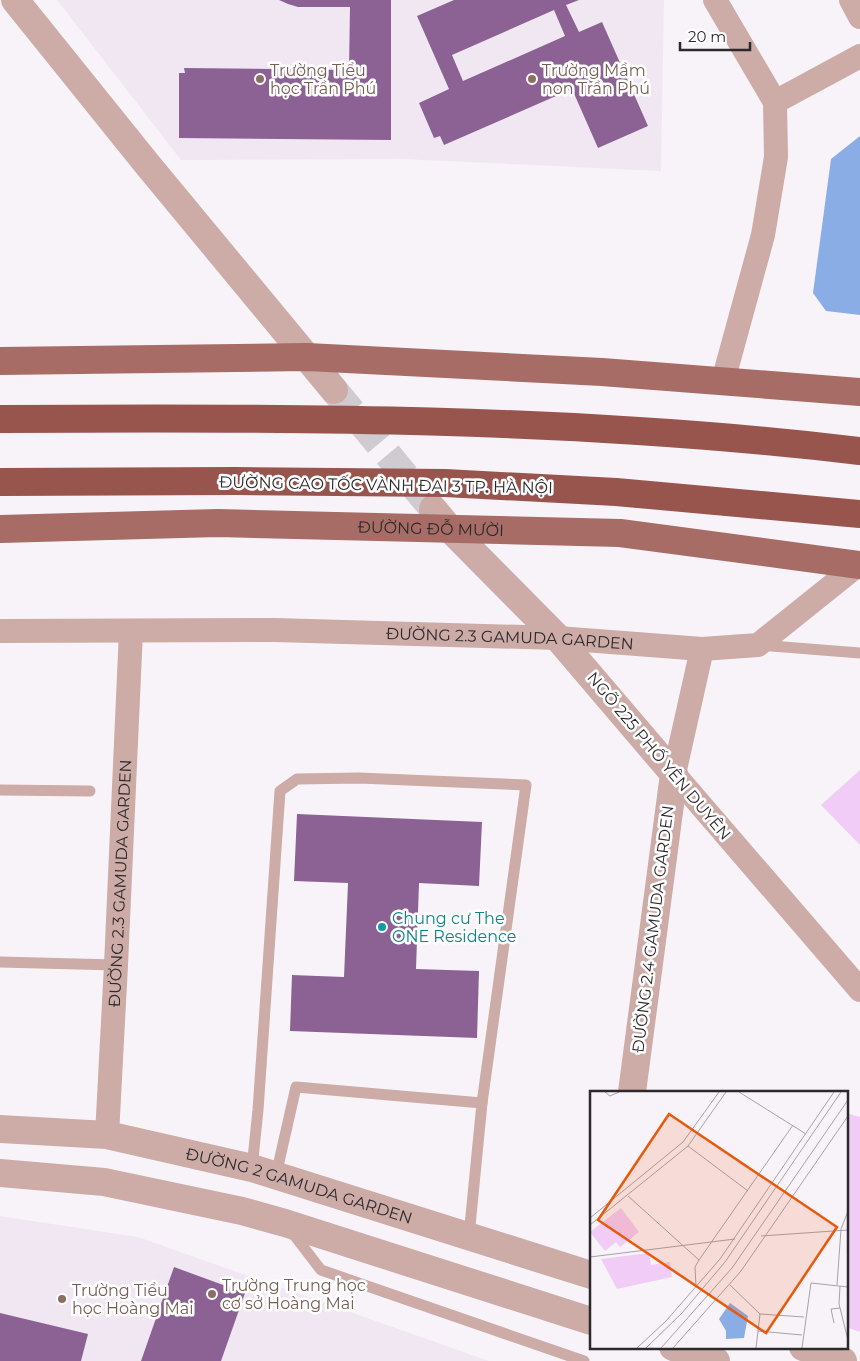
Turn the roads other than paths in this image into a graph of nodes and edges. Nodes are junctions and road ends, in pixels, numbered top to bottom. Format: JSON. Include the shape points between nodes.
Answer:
{"nodes":[{"id":1,"x":16,"y":0,"type":"edge"},
{"id":2,"x":715,"y":0,"type":"edge"},
{"id":3,"x":851,"y":0,"type":"edge"},
{"id":4,"x":860,"y":16,"type":"edge"},
{"id":5,"x":860,"y":56,"type":"edge"},
{"id":6,"x":775,"y":102,"type":"junction"},
{"id":7,"x":307,"y":357,"type":"junction"},
{"id":8,"x":0,"y":361,"type":"edge"},
{"id":9,"x":723,"y":381,"type":"junction"},
{"id":10,"x":334,"y":390,"type":"tunnel mouth"},
{"id":11,"x":860,"y":392,"type":"edge"},
{"id":12,"x":0,"y":418,"type":"edge"},
{"id":13,"x":860,"y":451,"type":"edge"},
{"id":14,"x":0,"y":482,"type":"edge"},
{"id":15,"x":860,"y":514,"type":"edge"},
{"id":16,"x":441,"y":519,"type":"junction"},
{"id":17,"x":0,"y":529,"type":"edge"},
{"id":18,"x":859,"y":564,"type":"edge"},
{"id":19,"x":0,"y":631,"type":"edge"},
{"id":20,"x":131,"y":631,"type":"junction"},
{"id":21,"x":558,"y":638,"type":"junction"},
{"id":22,"x":758,"y":645,"type":"junction"},
{"id":23,"x":702,"y":649,"type":"junction"},
{"id":24,"x":860,"y":652,"type":"edge"},
{"id":25,"x":674,"y":774,"type":"junction"},
{"id":26,"x":0,"y":790,"type":"edge"},
{"id":27,"x":90,"y":791,"type":"dead end"},
{"id":28,"x":0,"y":962,"type":"edge"},
{"id":29,"x":116,"y":965,"type":"junction"},
{"id":30,"x":860,"y":990,"type":"edge"},
{"id":31,"x":632,"y":1091,"type":"edge"},
{"id":32,"x":482,"y":1103,"type":"junction"},
{"id":33,"x":0,"y":1129,"type":"edge"},
{"id":34,"x":107,"y":1135,"type":"junction"},
{"id":35,"x":264,"y":1172,"type":"junction"},
{"id":36,"x":0,"y":1173,"type":"edge"},
{"id":37,"x":275,"y":1220,"type":"junction"},
{"id":38,"x":469,"y":1236,"type":"junction"},
{"id":39,"x":590,"y":1275,"type":"edge"},
{"id":40,"x":590,"y":1321,"type":"edge"},
{"id":41,"x":676,"y":1348,"type":"edge"},
{"id":42,"x":806,"y":1348,"type":"edge"},
{"id":43,"x":584,"y":1361,"type":"edge"},
{"id":44,"x":716,"y":1361,"type":"edge"},
{"id":45,"x":843,"y":1361,"type":"edge"}],
"edges":[{"from":1,"to":7,"type":"street"},
{"from":2,"to":6,"type":"street"},
{"from":3,"to":4,"type":"street"},
{"from":5,"to":6,"type":"street"},
{"from":6,"to":9,"type":"street","via":[[776,157],[763,235]]},
{"from":7,"to":8,"type":"main road"},
{"from":7,"to":9,"type":"main road"},
{"from":7,"to":10,"type":"street"},
{"from":9,"to":11,"type":"main road"},
{"from":12,"to":13,"type":"highway","via":[[445,422],[622,430]]},
{"from":14,"to":15,"type":"highway","name":"ĐƯỜNG CAO TỐC VÀNH ĐAI 3 TP. HÀ NỘI","via":[[445,483],[616,492]]},
{"from":16,"to":17,"type":"main road","name":"ĐƯỜNG ĐỖ MƯỜI"},
{"from":16,"to":18,"type":"main road","name":"ĐƯỜNG ĐỖ MƯỜI","via":[[620,533]]},
{"from":16,"to":21,"type":"street","name":"NGÕ 225 PHỐ YÊN DUYÊN"},
{"from":18,"to":22,"type":"street"},
{"from":19,"to":20,"type":"street","name":"ĐƯỜNG 2.3 GAMUDA GARDEN"},
{"from":20,"to":21,"type":"street","name":"ĐƯỜNG 2.3 GAMUDA GARDEN","via":[[275,630]]},
{"from":20,"to":29,"type":"street","name":"ĐƯỜNG 2.3 GAMUDA GARDEN"},
{"from":21,"to":23,"type":"street","name":"ĐƯỜNG 2.3 GAMUDA GARDEN"},
{"from":21,"to":25,"type":"street","name":"NGÕ 225 PHỐ YÊN DUYÊN"},
{"from":22,"to":23,"type":"street","name":"ĐƯỜNG 2.3 GAMUDA GARDEN"},
{"from":22,"to":24,"type":"lane"},
{"from":23,"to":25,"type":"street","name":"ĐƯỜNG 2.4 GAMUDA GARDEN"},
{"from":25,"to":30,"type":"street","name":"NGÕ 225 PHỐ YÊN DUYÊN"},
{"from":25,"to":31,"type":"street","name":"ĐƯỜNG 2.4 GAMUDA GARDEN"},
{"from":26,"to":27,"type":"lane"},
{"from":28,"to":29,"type":"lane"},
{"from":29,"to":34,"type":"street","name":"ĐƯỜNG 2.3 GAMUDA GARDEN"},
{"from":32,"to":35,"type":"lane","via":[[296,1087]]},
{"from":32,"to":35,"type":"lane","via":[[526,785],[360,778],[297,779],[280,791],[258,1110]]},
{"from":32,"to":38,"type":"lane"},
{"from":33,"to":34,"type":"street","name":"ĐƯỜNG 2 GAMUDA GARDEN"},
{"from":34,"to":35,"type":"street","name":"ĐƯỜNG 2 GAMUDA GARDEN"},
{"from":35,"to":37,"type":"street"},
{"from":35,"to":38,"type":"street","name":"ĐƯỜNG 2 GAMUDA GARDEN"},
{"from":36,"to":37,"type":"street","via":[[104,1182]]},
{"from":37,"to":40,"type":"street"},
{"from":37,"to":43,"type":"lane","via":[[321,1270]]},
{"from":38,"to":39,"type":"street","name":"ĐƯỜNG 2 GAMUDA GARDEN"},
{"from":41,"to":44,"type":"street"},
{"from":42,"to":45,"type":"street"}]}
